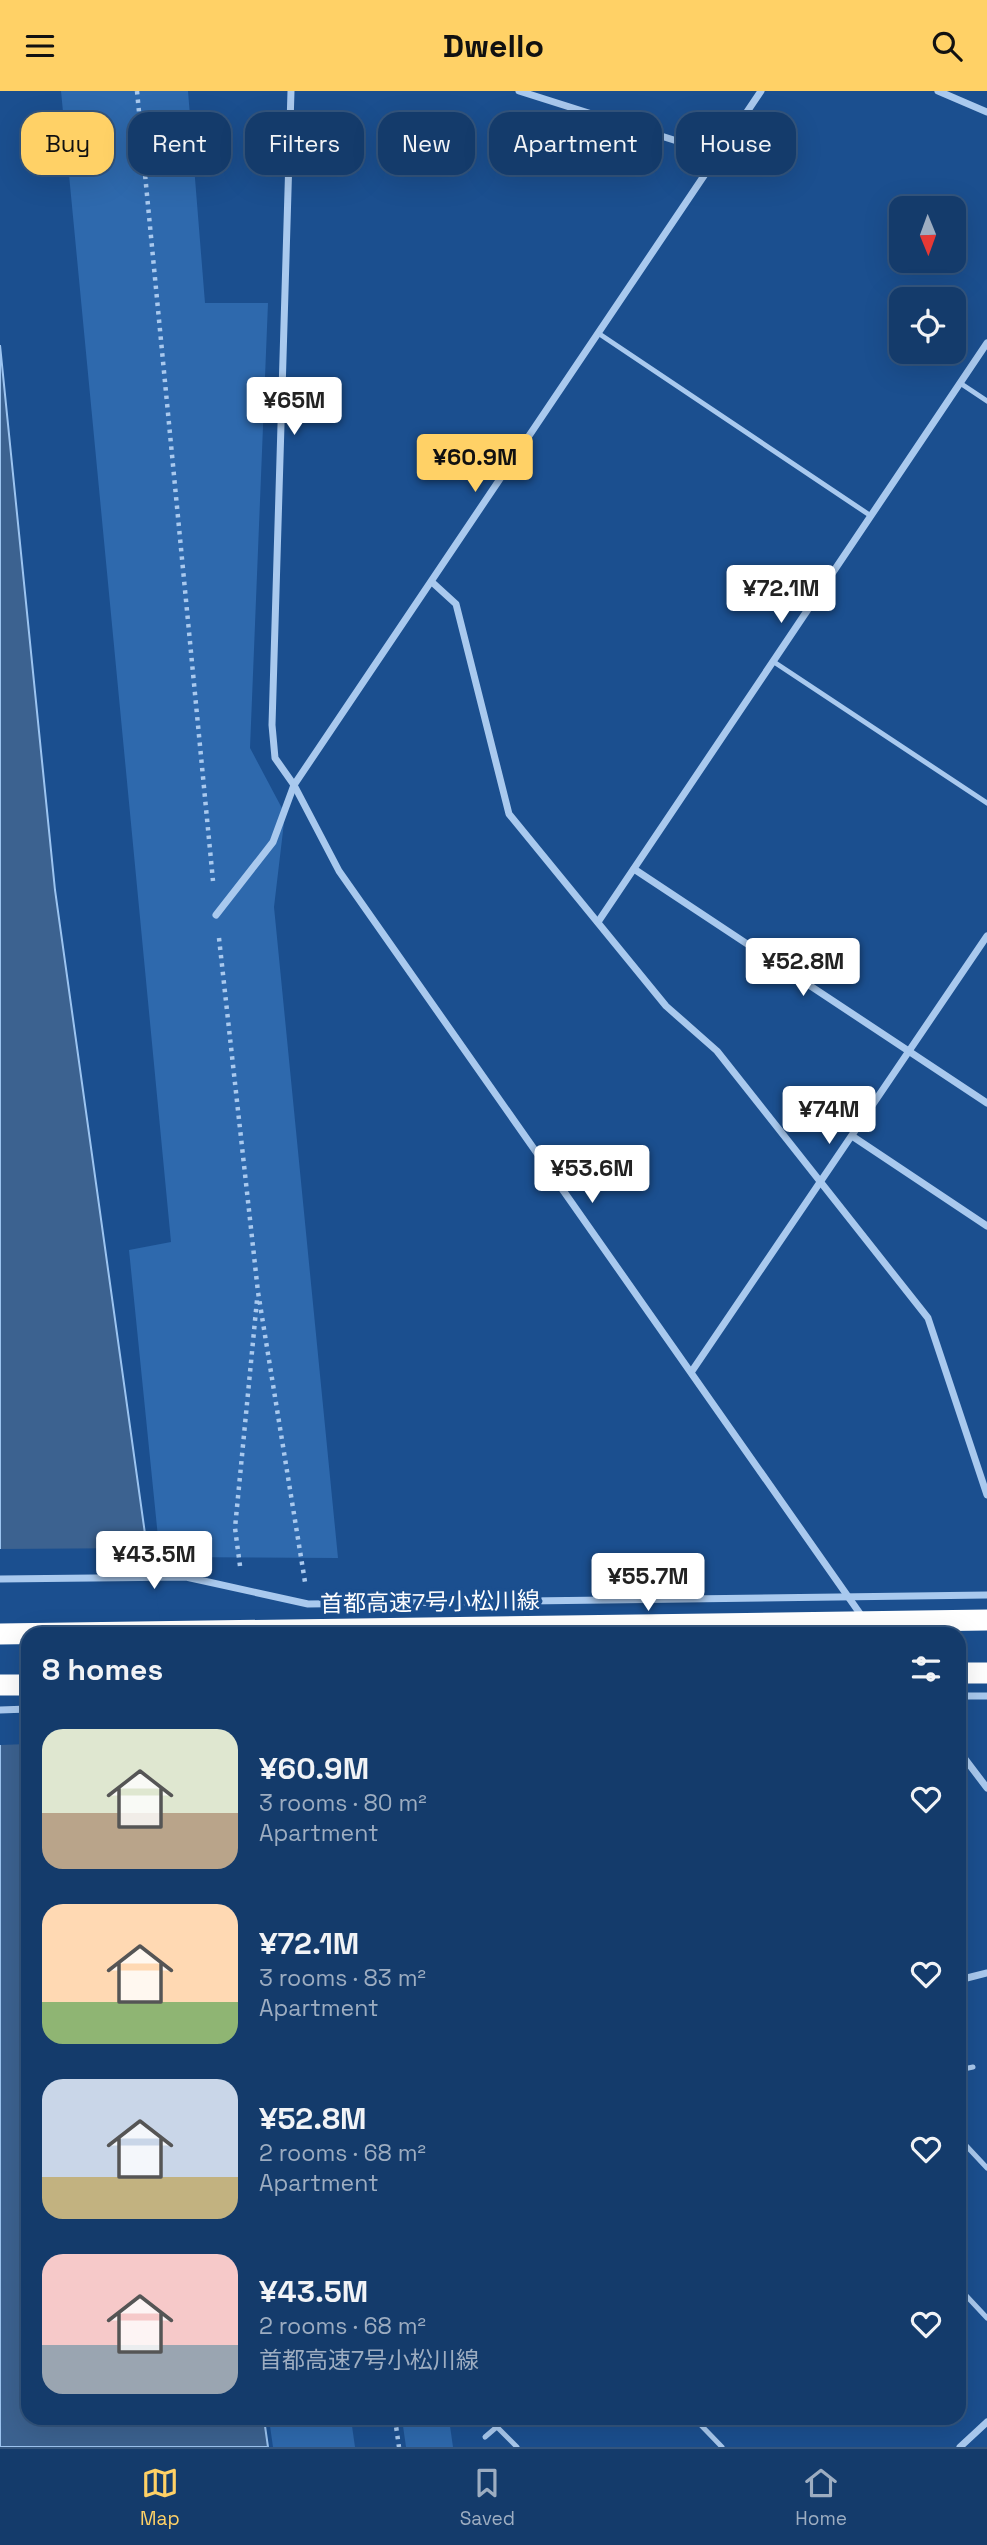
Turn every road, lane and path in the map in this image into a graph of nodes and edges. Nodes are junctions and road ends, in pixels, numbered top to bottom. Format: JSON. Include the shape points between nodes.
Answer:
{"nodes":[{"id":1,"x":137,"y":91,"type":"edge"},
{"id":2,"x":291,"y":91,"type":"edge"},
{"id":3,"x":519,"y":91,"type":"edge"},
{"id":4,"x":761,"y":91,"type":"edge"},
{"id":5,"x":938,"y":91,"type":"edge"},
{"id":6,"x":747,"y":112,"type":"edge"},
{"id":7,"x":987,"y":112,"type":"edge"},
{"id":8,"x":676,"y":141,"type":"edge"},
{"id":9,"x":704,"y":175,"type":"edge"},
{"id":10,"x":598,"y":333,"type":"junction"},
{"id":11,"x":987,"y":343,"type":"edge"},
{"id":12,"x":960,"y":383,"type":"junction"},
{"id":13,"x":987,"y":401,"type":"edge"},
{"id":14,"x":871,"y":516,"type":"junction"},
{"id":15,"x":433,"y":583,"type":"junction"},
{"id":16,"x":774,"y":662,"type":"junction"},
{"id":17,"x":294,"y":785,"type":"junction"},
{"id":18,"x":987,"y":803,"type":"edge"},
{"id":19,"x":634,"y":869,"type":"junction"},
{"id":20,"x":216,"y":915,"type":"junction"},
{"id":21,"x":598,"y":922,"type":"junction"},
{"id":22,"x":987,"y":936,"type":"edge"},
{"id":23,"x":910,"y":1051,"type":"junction"},
{"id":24,"x":987,"y":1103,"type":"edge"},
{"id":25,"x":852,"y":1136,"type":"junction"},
{"id":26,"x":821,"y":1183,"type":"junction"},
{"id":27,"x":987,"y":1226,"type":"edge"},
{"id":28,"x":258,"y":1292,"type":"junction"},
{"id":29,"x":692,"y":1371,"type":"junction"},
{"id":30,"x":987,"y":1495,"type":"edge"},
{"id":31,"x":240,"y":1568,"type":"dead end"},
{"id":32,"x":0,"y":1579,"type":"edge"},
{"id":33,"x":987,"y":1595,"type":"edge"},
{"id":34,"x":848,"y":1597,"type":"junction"},
{"id":35,"x":309,"y":1604,"type":"junction"},
{"id":36,"x":987,"y":1620,"type":"edge"},
{"id":37,"x":494,"y":1627,"type":"edge"},
{"id":38,"x":869,"y":1627,"type":"edge"},
{"id":39,"x":0,"y":1634,"type":"edge"},
{"id":40,"x":21,"y":1634,"type":"edge"},
{"id":41,"x":966,"y":1673,"type":"edge"},
{"id":42,"x":987,"y":1673,"type":"edge"},
{"id":43,"x":0,"y":1685,"type":"edge"},
{"id":44,"x":21,"y":1685,"type":"edge"},
{"id":45,"x":966,"y":1696,"type":"edge"},
{"id":46,"x":987,"y":1696,"type":"edge"},
{"id":47,"x":21,"y":1709,"type":"edge"},
{"id":48,"x":0,"y":1710,"type":"edge"},
{"id":49,"x":966,"y":1760,"type":"edge"},
{"id":50,"x":987,"y":1789,"type":"edge"},
{"id":51,"x":987,"y":1973,"type":"edge"},
{"id":52,"x":966,"y":1978,"type":"edge"},
{"id":53,"x":973,"y":2067,"type":"dead end"},
{"id":54,"x":966,"y":2068,"type":"edge"},
{"id":55,"x":966,"y":2146,"type":"edge"},
{"id":56,"x":987,"y":2168,"type":"edge"},
{"id":57,"x":966,"y":2296,"type":"edge"},
{"id":58,"x":987,"y":2318,"type":"edge"},
{"id":59,"x":987,"y":2422,"type":"edge"},
{"id":60,"x":396,"y":2425,"type":"edge"},
{"id":61,"x":499,"y":2425,"type":"edge"},
{"id":62,"x":701,"y":2425,"type":"edge"},
{"id":63,"x":497,"y":2427,"type":"junction"},
{"id":64,"x":485,"y":2437,"type":"dead end"},
{"id":65,"x":398,"y":2447,"type":"edge"},
{"id":66,"x":517,"y":2447,"type":"edge"},
{"id":67,"x":722,"y":2447,"type":"edge"},
{"id":68,"x":960,"y":2447,"type":"edge"}],
"edges":[{"from":1,"to":20,"type":"path"},
{"from":2,"to":17,"type":"street","via":[[272,725],[275,758]]},
{"from":3,"to":8,"type":"street"},
{"from":4,"to":6,"type":"street"},
{"from":5,"to":7,"type":"street"},
{"from":9,"to":10,"type":"street"},
{"from":10,"to":14,"type":"lane"},
{"from":10,"to":15,"type":"street"},
{"from":11,"to":12,"type":"street"},
{"from":12,"to":13,"type":"lane"},
{"from":12,"to":14,"type":"street"},
{"from":14,"to":16,"type":"street"},
{"from":15,"to":17,"type":"street"},
{"from":15,"to":21,"type":"street","via":[[456,604],[509,814]]},
{"from":16,"to":18,"type":"lane"},
{"from":16,"to":19,"type":"street"},
{"from":17,"to":20,"type":"street","via":[[273,842]]},
{"from":17,"to":29,"type":"street","via":[[339,871]]},
{"from":19,"to":21,"type":"street"},
{"from":19,"to":23,"type":"street"},
{"from":20,"to":28,"type":"path"},
{"from":21,"to":26,"type":"street","via":[[666,1006],[717,1051]]},
{"from":22,"to":23,"type":"street"},
{"from":23,"to":24,"type":"street"},
{"from":23,"to":25,"type":"street"},
{"from":25,"to":26,"type":"street"},
{"from":25,"to":27,"type":"street"},
{"from":26,"to":29,"type":"street"},
{"from":26,"to":30,"type":"street","via":[[929,1318]]},
{"from":28,"to":31,"type":"path","via":[[235,1528]]},
{"from":28,"to":35,"type":"path"},
{"from":29,"to":34,"type":"street"},
{"from":32,"to":35,"type":"street","via":[[186,1577]]},
{"from":33,"to":34,"type":"street"},
{"from":34,"to":35,"type":"street"},
{"from":34,"to":38,"type":"street"},
{"from":36,"to":37,"type":"highway","name":"首都高速7号小松川線"},
{"from":39,"to":40,"type":"highway","name":"首都高速7号小松川線"},
{"from":41,"to":42,"type":"highway"},
{"from":43,"to":44,"type":"highway"},
{"from":45,"to":46,"type":"street"},
{"from":47,"to":48,"type":"street"},
{"from":49,"to":50,"type":"street"},
{"from":51,"to":52,"type":"street"},
{"from":53,"to":54,"type":"lane"},
{"from":55,"to":56,"type":"lane"},
{"from":57,"to":58,"type":"lane"},
{"from":59,"to":68,"type":"street"},
{"from":60,"to":65,"type":"path"},
{"from":61,"to":63,"type":"lane"},
{"from":62,"to":67,"type":"lane"},
{"from":63,"to":64,"type":"lane"},
{"from":63,"to":66,"type":"lane"}]}
